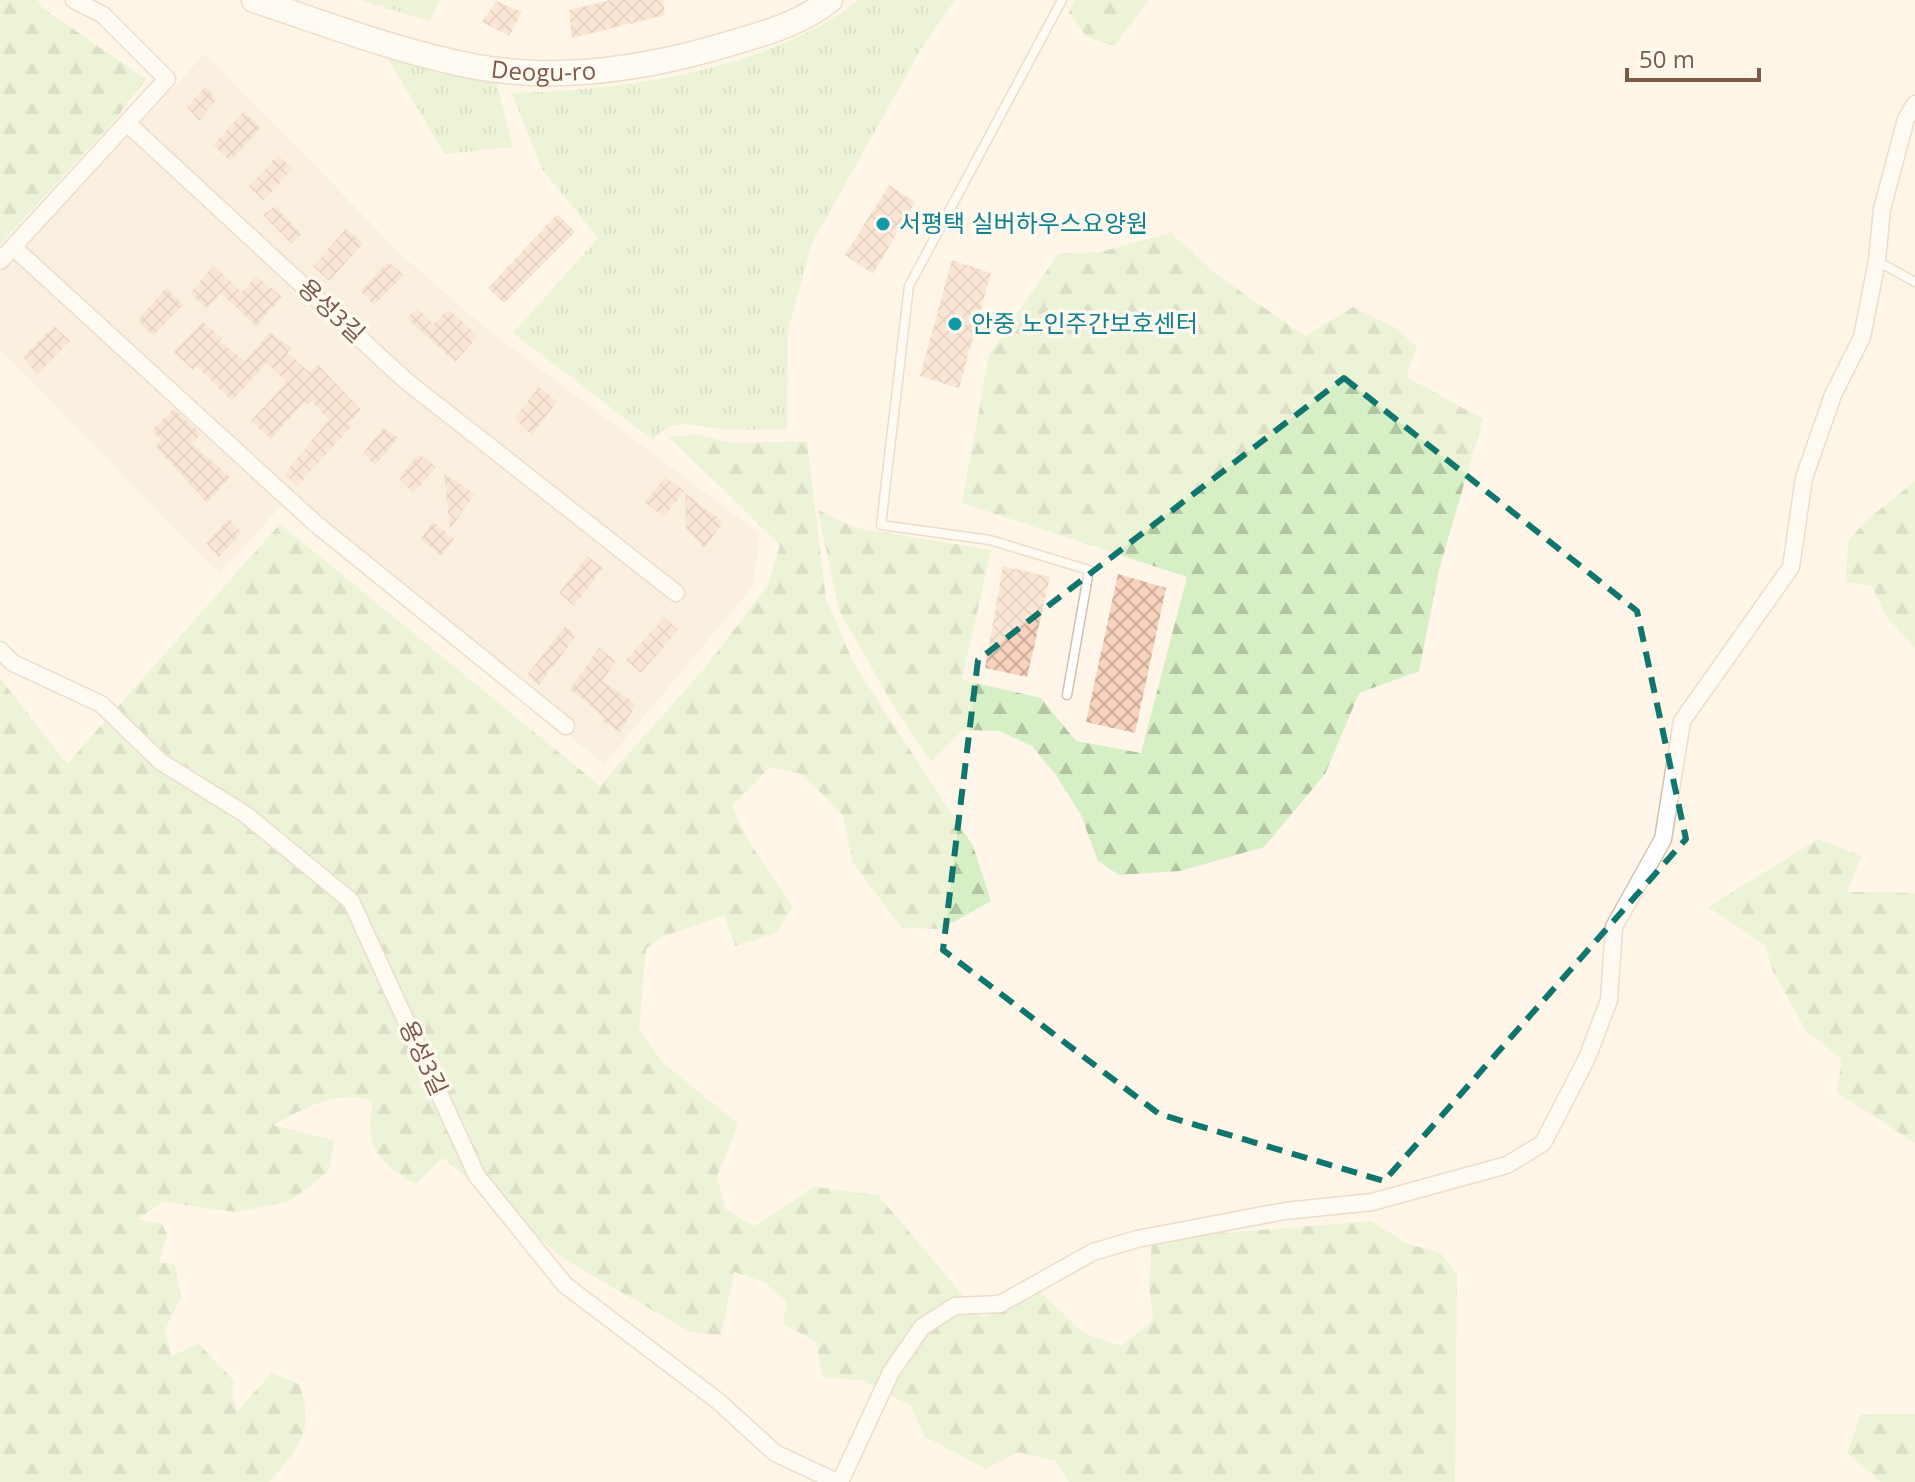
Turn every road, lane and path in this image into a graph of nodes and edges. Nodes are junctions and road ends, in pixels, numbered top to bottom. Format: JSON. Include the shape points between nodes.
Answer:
{"nodes":[{"id":1,"x":74,"y":0,"type":"edge"},
{"id":2,"x":254,"y":0,"type":"edge"},
{"id":3,"x":830,"y":0,"type":"edge"},
{"id":4,"x":1062,"y":0,"type":"edge"},
{"id":5,"x":1915,"y":104,"type":"edge"},
{"id":6,"x":128,"y":124,"type":"junction"},
{"id":7,"x":13,"y":247,"type":"junction"},
{"id":8,"x":0,"y":261,"type":"edge"},
{"id":9,"x":1877,"y":261,"type":"junction"},
{"id":10,"x":1915,"y":282,"type":"edge"},
{"id":11,"x":676,"y":593,"type":"dead end"},
{"id":12,"x":0,"y":650,"type":"edge"},
{"id":13,"x":1067,"y":695,"type":"dead end"},
{"id":14,"x":566,"y":726,"type":"dead end"},
{"id":15,"x":839,"y":1482,"type":"edge"}],
"edges":[{"from":1,"to":6,"type":"street","via":[[103,15],[167,79]]},
{"from":2,"to":3,"type":"street","name":"Deogu-ro","via":[[478,67],[554,73],[659,64],[772,31]]},
{"from":4,"to":13,"type":"lane","via":[[909,286],[881,525],[990,540],[1089,570]]},
{"from":5,"to":9,"type":"street","via":[[1885,197]]},
{"from":6,"to":7,"type":"street"},
{"from":6,"to":11,"type":"street","name":"용성3길","via":[[405,380]]},
{"from":7,"to":8,"type":"street"},
{"from":7,"to":14,"type":"street","via":[[316,524]]},
{"from":9,"to":10,"type":"lane"},
{"from":9,"to":15,"type":"street","via":[[1862,337],[1833,395],[1804,478],[1791,567],[1682,721],[1663,839],[1614,927],[1609,1000],[1587,1058],[1543,1143],[1507,1165],[1372,1202],[1285,1211],[1137,1239],[1093,1252],[1000,1304],[955,1306],[922,1327],[891,1372]]},
{"from":12,"to":15,"type":"street","name":"용성3길","via":[[13,663],[101,704],[161,762],[245,814],[351,901],[477,1176],[565,1285],[718,1401],[775,1453]]}]}
